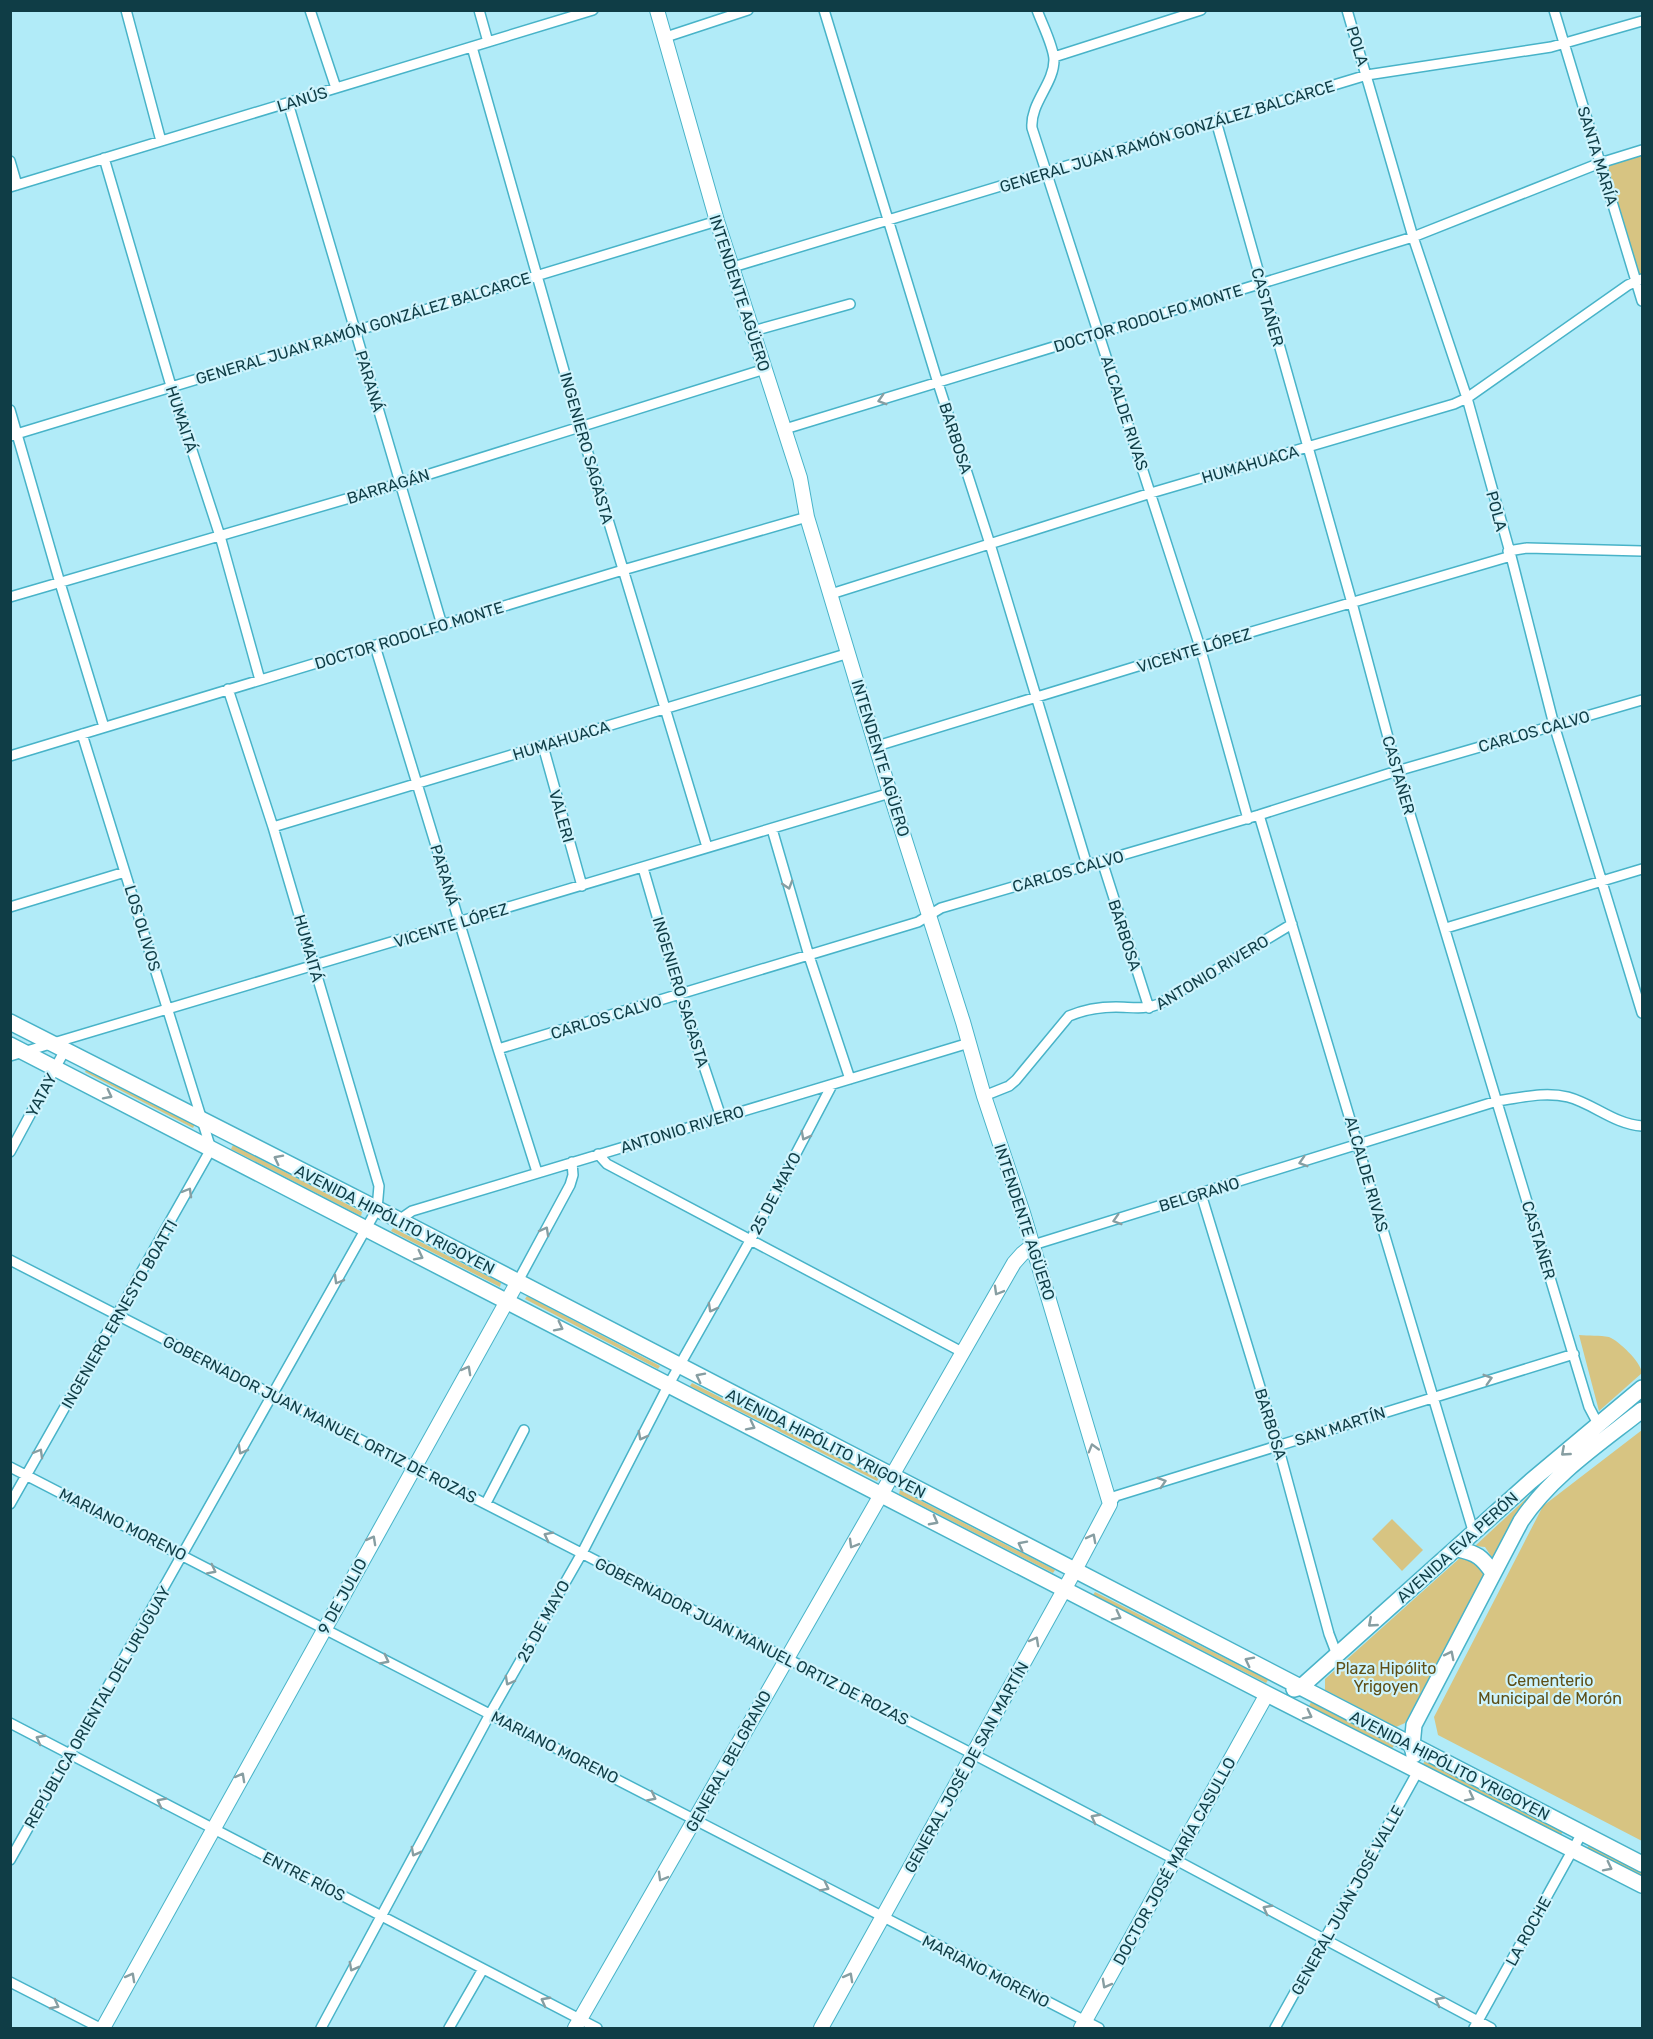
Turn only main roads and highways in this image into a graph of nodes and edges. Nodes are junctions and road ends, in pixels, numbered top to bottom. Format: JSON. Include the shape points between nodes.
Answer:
{"nodes":[{"id":1,"x":10,"y":1022,"type":"edge"},
{"id":2,"x":10,"y":1045,"type":"edge"},
{"id":3,"x":18,"y":1054,"type":"edge"},
{"id":4,"x":1642,"y":1388,"type":"edge"},
{"id":5,"x":1642,"y":1410,"type":"edge"},
{"id":6,"x":1457,"y":1549,"type":"junction"},
{"id":7,"x":1492,"y":1573,"type":"junction"},
{"id":8,"x":1301,"y":1687,"type":"junction"},
{"id":9,"x":1268,"y":1694,"type":"junction"},
{"id":10,"x":1413,"y":1746,"type":"junction"},
{"id":11,"x":1418,"y":1771,"type":"junction"},
{"id":12,"x":1642,"y":1864,"type":"edge"},
{"id":13,"x":1642,"y":1885,"type":"edge"}],
"edges":[{"from":8,"to":1,"type":"main road","name":"AVENIDA HIPÓLITO YRIGOYEN","one_way":true,"via":[[203,1121],[63,1044]]},
{"from":2,"to":3,"type":"main road","name":"AVENIDA HIPÓLITO YRIGOYEN"},
{"from":3,"to":9,"type":"main road","name":"AVENIDA HIPÓLITO YRIGOYEN","one_way":true,"via":[[56,1069]]},
{"from":4,"to":6,"type":"main road","name":"AVENIDA EVA PERÓN","one_way":true},
{"from":5,"to":7,"type":"main road","name":"AVENIDA EVA PERÓN","via":[[1550,1483],[1521,1521]]},
{"from":6,"to":7,"type":"main road","via":[[1479,1556]]},
{"from":6,"to":8,"type":"main road","name":"AVENIDA EVA PERÓN","one_way":true},
{"from":10,"to":7,"type":"main road","name":"AVENIDA EVA PERÓN","one_way":true,"via":[[1414,1725]]},
{"from":8,"to":9,"type":"main road","name":"AVENIDA EVA PERÓN"},
{"from":8,"to":10,"type":"main road","name":"AVENIDA HIPÓLITO YRIGOYEN"},
{"from":9,"to":11,"type":"main road","name":"AVENIDA HIPÓLITO YRIGOYEN","one_way":true},
{"from":10,"to":11,"type":"main road","name":"AVENIDA EVA PERÓN"},
{"from":10,"to":12,"type":"main road","name":"AVENIDA HIPÓLITO YRIGOYEN"},
{"from":11,"to":13,"type":"main road","name":"AVENIDA HIPÓLITO YRIGOYEN","one_way":true}]}
